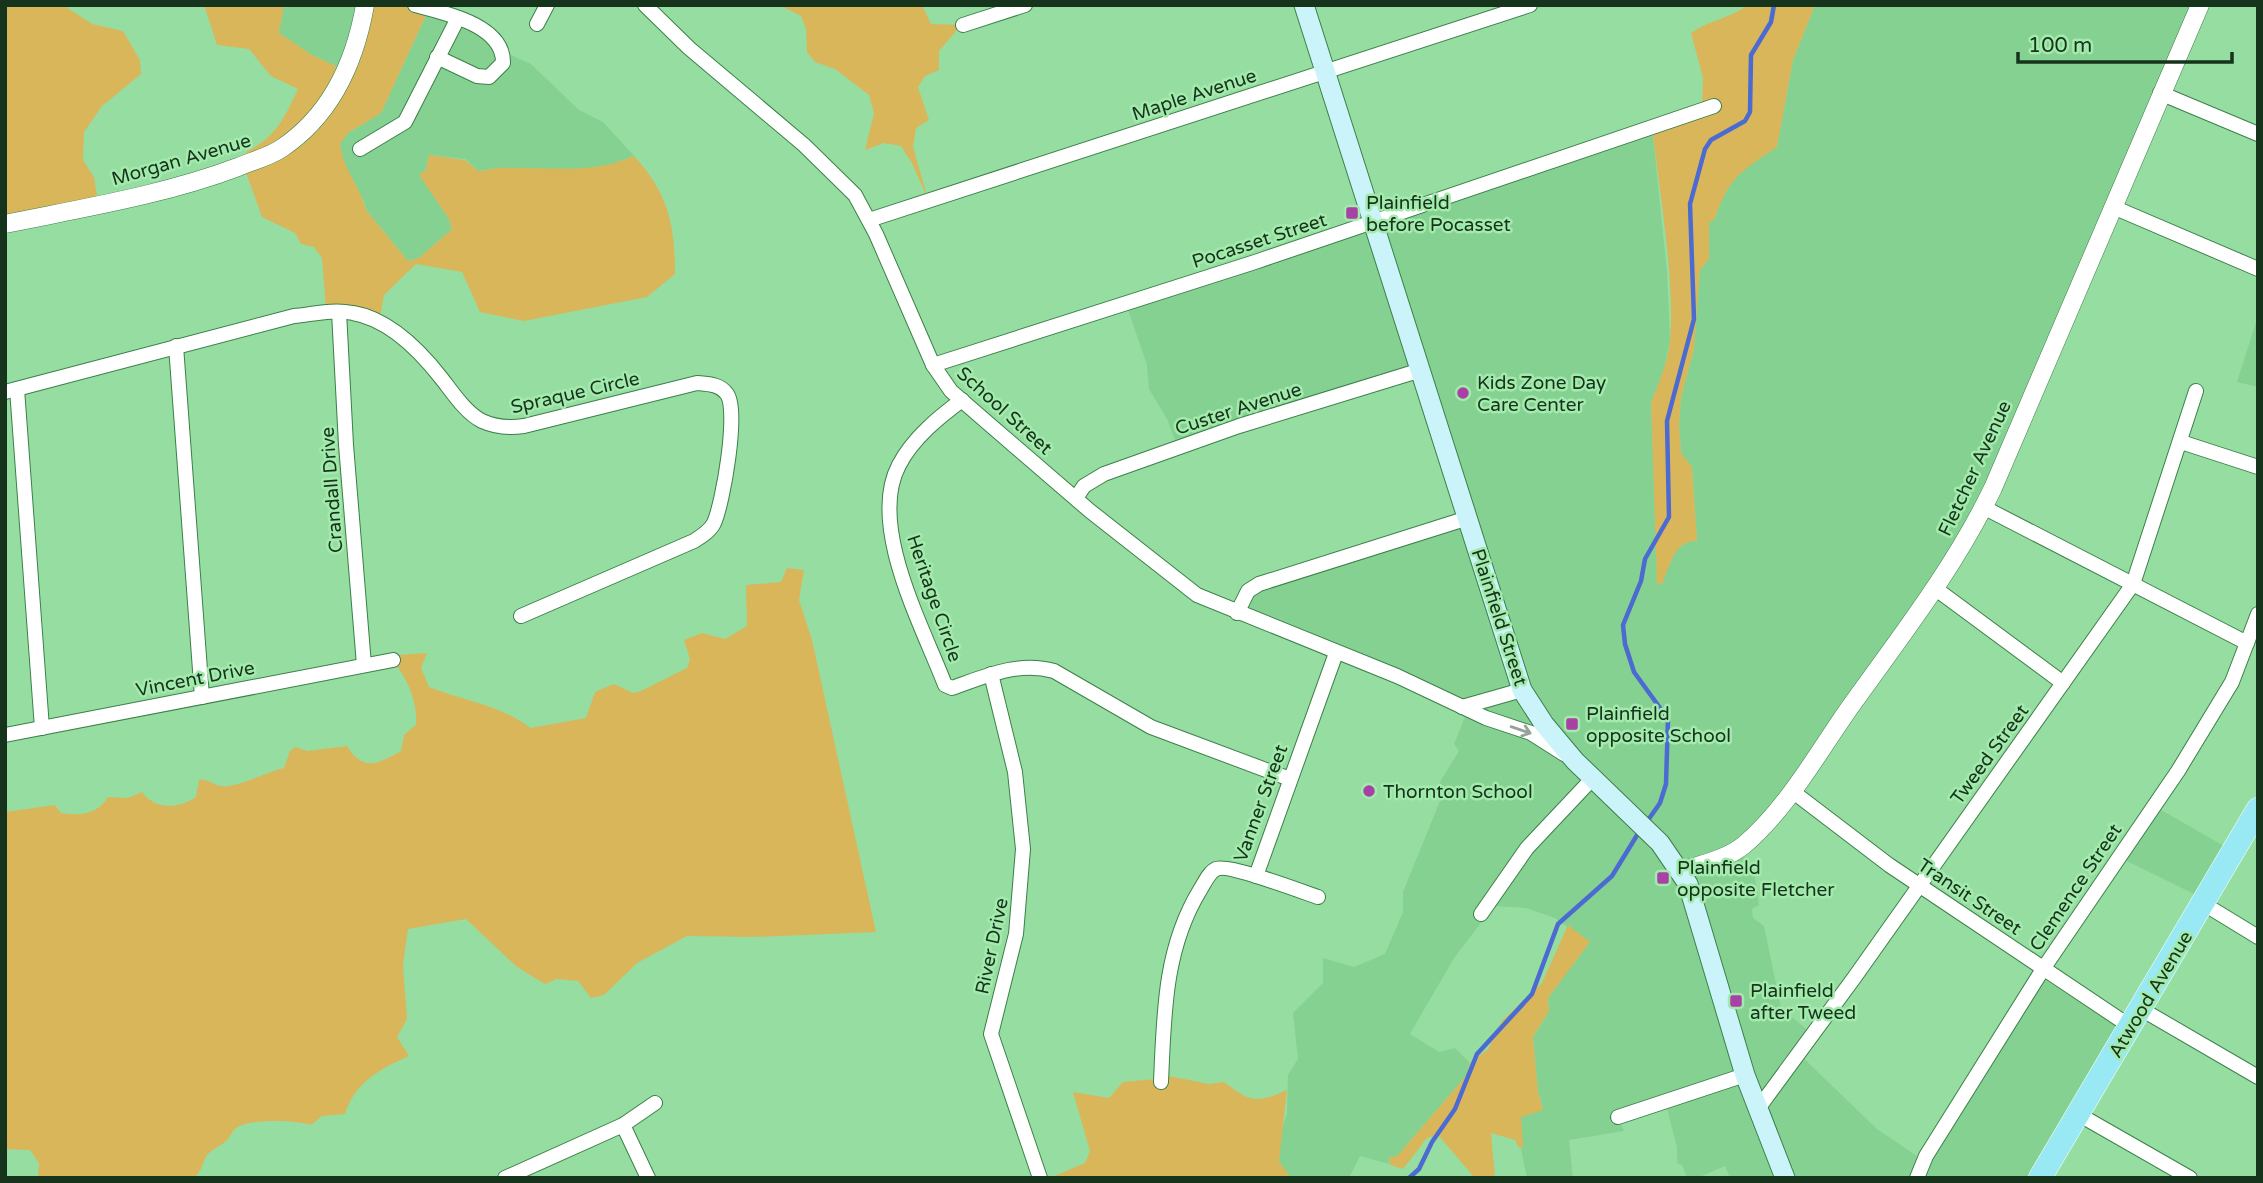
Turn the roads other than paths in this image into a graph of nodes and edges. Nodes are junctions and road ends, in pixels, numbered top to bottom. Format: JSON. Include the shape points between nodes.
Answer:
{"nodes":[{"id":1,"x":365,"y":5,"type":"edge"},
{"id":2,"x":415,"y":5,"type":"edge"},
{"id":3,"x":547,"y":5,"type":"edge"},
{"id":4,"x":645,"y":5,"type":"edge"},
{"id":5,"x":1025,"y":5,"type":"edge"},
{"id":6,"x":1304,"y":5,"type":"edge"},
{"id":7,"x":1530,"y":5,"type":"edge"},
{"id":8,"x":2200,"y":5,"type":"edge"},
{"id":9,"x":458,"y":18,"type":"junction"},
{"id":10,"x":537,"y":24,"type":"dead end"},
{"id":11,"x":963,"y":25,"type":"dead end"},
{"id":12,"x":437,"y":57,"type":"junction"},
{"id":13,"x":1326,"y":72,"type":"junction"},
{"id":14,"x":2161,"y":93,"type":"junction"},
{"id":15,"x":1714,"y":106,"type":"dead end"},
{"id":16,"x":2258,"y":134,"type":"edge"},
{"id":17,"x":360,"y":149,"type":"dead end"},
{"id":18,"x":2113,"y":206,"type":"junction"},
{"id":19,"x":869,"y":220,"type":"junction"},
{"id":20,"x":1374,"y":222,"type":"junction"},
{"id":21,"x":5,"y":224,"type":"edge"},
{"id":22,"x":2258,"y":269,"type":"edge"},
{"id":23,"x":340,"y":312,"type":"junction"},
{"id":24,"x":176,"y":346,"type":"junction"},
{"id":25,"x":933,"y":365,"type":"junction"},
{"id":26,"x":1421,"y":370,"type":"junction"},
{"id":27,"x":11,"y":391,"type":"edge"},
{"id":28,"x":2196,"y":391,"type":"dead end"},
{"id":29,"x":962,"y":400,"type":"junction"},
{"id":30,"x":2182,"y":442,"type":"junction"},
{"id":31,"x":2258,"y":467,"type":"edge"},
{"id":32,"x":1076,"y":498,"type":"junction"},
{"id":33,"x":1983,"y":507,"type":"junction"},
{"id":34,"x":1468,"y":519,"type":"junction"},
{"id":35,"x":2133,"y":584,"type":"junction"},
{"id":36,"x":1937,"y":589,"type":"junction"},
{"id":37,"x":1237,"y":613,"type":"junction"},
{"id":38,"x":2258,"y":614,"type":"edge"},
{"id":39,"x":521,"y":616,"type":"dead end"},
{"id":40,"x":2247,"y":643,"type":"junction"},
{"id":41,"x":1336,"y":653,"type":"junction"},
{"id":42,"x":393,"y":660,"type":"dead end"},
{"id":43,"x":364,"y":665,"type":"junction"},
{"id":44,"x":991,"y":674,"type":"junction"},
{"id":45,"x":2063,"y":683,"type":"junction"},
{"id":46,"x":1522,"y":690,"type":"junction"},
{"id":47,"x":202,"y":696,"type":"junction"},
{"id":48,"x":1462,"y":706,"type":"junction"},
{"id":49,"x":42,"y":728,"type":"junction"},
{"id":50,"x":5,"y":735,"type":"edge"},
{"id":51,"x":1575,"y":761,"type":"junction"},
{"id":52,"x":1290,"y":779,"type":"junction"},
{"id":53,"x":1592,"y":779,"type":"junction"},
{"id":54,"x":1792,"y":791,"type":"junction"},
{"id":55,"x":2258,"y":809,"type":"edge"},
{"id":56,"x":1681,"y":871,"type":"junction"},
{"id":57,"x":1256,"y":876,"type":"junction"},
{"id":58,"x":1920,"y":885,"type":"junction"},
{"id":59,"x":1318,"y":897,"type":"dead end"},
{"id":60,"x":2204,"y":904,"type":"junction"},
{"id":61,"x":1482,"y":914,"type":"dead end"},
{"id":62,"x":2258,"y":937,"type":"edge"},
{"id":63,"x":2043,"y":969,"type":"junction"},
{"id":64,"x":2136,"y":1018,"type":"junction"},
{"id":65,"x":1745,"y":1075,"type":"junction"},
{"id":66,"x":2258,"y":1077,"type":"edge"},
{"id":67,"x":1161,"y":1082,"type":"dead end"},
{"id":68,"x":655,"y":1103,"type":"dead end"},
{"id":69,"x":1757,"y":1110,"type":"junction"},
{"id":70,"x":2078,"y":1114,"type":"junction"},
{"id":71,"x":1618,"y":1117,"type":"dead end"},
{"id":72,"x":623,"y":1125,"type":"junction"},
{"id":73,"x":505,"y":1178,"type":"edge"},
{"id":74,"x":648,"y":1178,"type":"edge"},
{"id":75,"x":1040,"y":1178,"type":"edge"},
{"id":76,"x":1786,"y":1178,"type":"edge"},
{"id":77,"x":1917,"y":1178,"type":"edge"},
{"id":78,"x":2040,"y":1178,"type":"edge"},
{"id":79,"x":2190,"y":1178,"type":"edge"}],
"edges":[{"from":1,"to":21,"type":"street","name":"Morgan Avenue","via":[[356,49],[337,89],[312,122],[281,149],[171,188]]},
{"from":2,"to":9,"type":"street"},
{"from":3,"to":10,"type":"street"},
{"from":4,"to":19,"type":"street","name":"School Street","via":[[848,187]]},
{"from":5,"to":11,"type":"street"},
{"from":6,"to":13,"type":"main road","name":"Plainfield Street"},
{"from":7,"to":13,"type":"street","name":"Maple Avenue"},
{"from":8,"to":14,"type":"street","name":"Fletcher Avenue"},
{"from":9,"to":12,"type":"street"},
{"from":9,"to":12,"type":"street","via":[[500,43],[503,63],[494,74],[482,77]]},
{"from":12,"to":17,"type":"street","via":[[405,122]]},
{"from":13,"to":19,"type":"street","name":"Maple Avenue"},
{"from":13,"to":20,"type":"main road","name":"Plainfield Street"},
{"from":14,"to":16,"type":"street"},
{"from":14,"to":18,"type":"street","name":"Fletcher Avenue"},
{"from":15,"to":20,"type":"street","name":"Pocasset Street"},
{"from":18,"to":22,"type":"street"},
{"from":18,"to":33,"type":"street","name":"Fletcher Avenue"},
{"from":19,"to":25,"type":"street","name":"School Street"},
{"from":20,"to":25,"type":"street","name":"Pocasset Street"},
{"from":20,"to":26,"type":"main road","name":"Plainfield Street"},
{"from":23,"to":24,"type":"street","name":"Spraque Circle","via":[[294,316]]},
{"from":23,"to":39,"type":"street","name":"Spraque Circle","via":[[363,316],[389,329],[419,352],[470,413],[501,426],[524,426],[697,383],[719,386],[726,393],[733,412],[732,437],[713,526],[694,541]]},
{"from":23,"to":43,"type":"street","name":"Crandall Drive"},
{"from":24,"to":27,"type":"street","name":"Spraque Circle"},
{"from":24,"to":47,"type":"street"},
{"from":25,"to":29,"type":"street","name":"School Street"},
{"from":26,"to":32,"type":"street","name":"Custer Avenue","via":[[1239,426],[1104,474],[1084,486]]},
{"from":26,"to":34,"type":"main road","name":"Plainfield Street"},
{"from":27,"to":49,"type":"street"},
{"from":28,"to":30,"type":"street","name":"Tweed Street"},
{"from":29,"to":32,"type":"street","name":"School Street"},
{"from":29,"to":44,"type":"street","name":"Heritage Circle","via":[[929,426],[899,465],[891,493],[890,524],[901,568],[945,685],[952,688]]},
{"from":30,"to":31,"type":"street"},
{"from":30,"to":35,"type":"street","name":"Tweed Street"},
{"from":32,"to":37,"type":"street","name":"School Street","via":[[1197,596]]},
{"from":33,"to":35,"type":"street"},
{"from":33,"to":36,"type":"street","name":"Fletcher Avenue"},
{"from":34,"to":37,"type":"street","via":[[1259,584],[1248,591]]},
{"from":34,"to":46,"type":"main road","name":"Plainfield Street"},
{"from":35,"to":40,"type":"street"},
{"from":35,"to":45,"type":"street","name":"Tweed Street"},
{"from":36,"to":45,"type":"street"},
{"from":36,"to":54,"type":"street","name":"Fletcher Avenue"},
{"from":37,"to":41,"type":"street","name":"School Street"},
{"from":38,"to":40,"type":"street","name":"Clemence Street"},
{"from":40,"to":63,"type":"street","name":"Clemence Street","via":[[2232,682],[2178,771]]},
{"from":41,"to":48,"type":"street","name":"School Street"},
{"from":41,"to":52,"type":"street","name":"Vanner Street"},
{"from":42,"to":43,"type":"street","name":"Vincent Drive"},
{"from":43,"to":47,"type":"street","name":"Vincent Drive"},
{"from":44,"to":52,"type":"street","name":"Heritage Circle","via":[[1027,666],[1054,671],[1151,727]]},
{"from":44,"to":75,"type":"street","name":"River Drive","via":[[1015,772],[1023,849],[1016,934],[991,1034]]},
{"from":45,"to":58,"type":"street","name":"Tweed Street"},
{"from":46,"to":48,"type":"street"},
{"from":46,"to":51,"type":"main road","name":"Plainfield Street"},
{"from":47,"to":49,"type":"street","name":"Vincent Drive"},
{"from":48,"to":51,"type":"street","name":"School Street","one_way":true,"via":[[1531,733]]},
{"from":49,"to":50,"type":"street","name":"Vincent Drive"},
{"from":51,"to":53,"type":"main road","name":"Plainfield Street"},
{"from":52,"to":57,"type":"street","name":"Vanner Street"},
{"from":53,"to":56,"type":"main road","name":"Plainfield Street","via":[[1660,843]]},
{"from":53,"to":61,"type":"street","via":[[1528,848]]},
{"from":54,"to":56,"type":"street","name":"Fletcher Avenue","via":[[1742,847]]},
{"from":54,"to":58,"type":"street","name":"Transit Street"},
{"from":55,"to":60,"type":"main road","name":"Atwood Avenue"},
{"from":56,"to":65,"type":"main road","name":"Plainfield Street","via":[[1698,906]]},
{"from":57,"to":59,"type":"street"},
{"from":57,"to":67,"type":"street","name":"Vanner Street","via":[[1216,868],[1191,904],[1168,970]]},
{"from":58,"to":63,"type":"street","name":"Transit Street"},
{"from":58,"to":69,"type":"street","name":"Tweed Street"},
{"from":60,"to":62,"type":"street"},
{"from":60,"to":64,"type":"main road","name":"Atwood Avenue"},
{"from":63,"to":64,"type":"street","name":"Transit Street"},
{"from":63,"to":77,"type":"street","name":"Clemence Street","via":[[1926,1156]]},
{"from":64,"to":66,"type":"street","name":"Transit Street"},
{"from":64,"to":70,"type":"main road","name":"Atwood Avenue"},
{"from":65,"to":69,"type":"main road","name":"Plainfield Street"},
{"from":65,"to":71,"type":"street"},
{"from":68,"to":72,"type":"street"},
{"from":69,"to":76,"type":"main road","name":"Plainfield Street"},
{"from":70,"to":78,"type":"main road","name":"Atwood Avenue"},
{"from":70,"to":79,"type":"street"},
{"from":72,"to":73,"type":"street"},
{"from":72,"to":74,"type":"street"}]}
